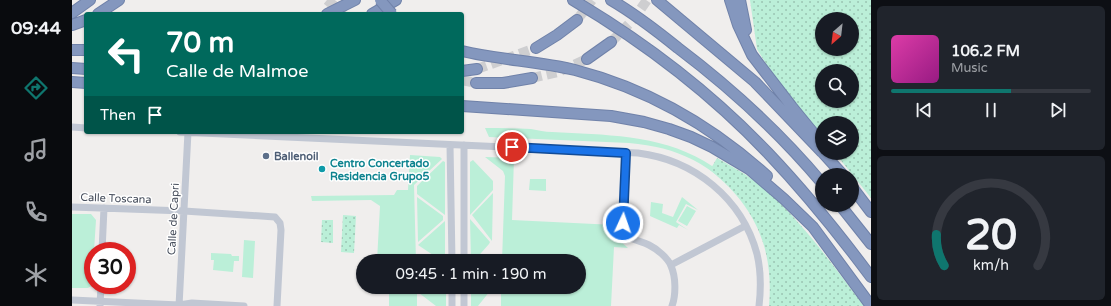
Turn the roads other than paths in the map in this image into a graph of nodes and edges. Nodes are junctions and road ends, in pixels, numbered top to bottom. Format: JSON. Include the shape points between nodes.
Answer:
{"nodes":[{"id":1,"x":90,"y":0,"type":"edge"},
{"id":2,"x":119,"y":0,"type":"edge"},
{"id":3,"x":355,"y":0,"type":"edge"},
{"id":4,"x":380,"y":0,"type":"edge"},
{"id":5,"x":396,"y":0,"type":"edge"},
{"id":6,"x":573,"y":0,"type":"edge"},
{"id":7,"x":611,"y":0,"type":"edge"},
{"id":8,"x":657,"y":0,"type":"edge"},
{"id":9,"x":730,"y":0,"type":"edge"},
{"id":10,"x":740,"y":0,"type":"edge"},
{"id":11,"x":101,"y":12,"type":"edge"},
{"id":12,"x":331,"y":12,"type":"edge"},
{"id":13,"x":375,"y":12,"type":"edge"},
{"id":14,"x":390,"y":12,"type":"edge"},
{"id":15,"x":72,"y":13,"type":"edge"},
{"id":16,"x":577,"y":20,"type":"tunnel mouth"},
{"id":17,"x":84,"y":21,"type":"edge"},
{"id":18,"x":72,"y":25,"type":"edge"},
{"id":19,"x":611,"y":42,"type":"tunnel mouth"},
{"id":20,"x":536,"y":48,"type":"tunnel mouth"},
{"id":21,"x":72,"y":50,"type":"edge"},
{"id":22,"x":84,"y":50,"type":"edge"},
{"id":23,"x":464,"y":51,"type":"edge"},
{"id":24,"x":587,"y":59,"type":"tunnel mouth"},
{"id":25,"x":72,"y":68,"type":"edge"},
{"id":26,"x":84,"y":69,"type":"edge"},
{"id":27,"x":477,"y":69,"type":"tunnel mouth"},
{"id":28,"x":464,"y":71,"type":"edge"},
{"id":29,"x":768,"y":77,"type":"junction"},
{"id":30,"x":532,"y":78,"type":"tunnel mouth"},
{"id":31,"x":72,"y":82,"type":"edge"},
{"id":32,"x":84,"y":83,"type":"edge"},
{"id":33,"x":476,"y":83,"type":"tunnel mouth"},
{"id":34,"x":464,"y":106,"type":"edge"},
{"id":35,"x":72,"y":127,"type":"edge"},
{"id":36,"x":84,"y":128,"type":"edge"},
{"id":37,"x":188,"y":134,"type":"edge"},
{"id":38,"x":232,"y":134,"type":"edge"},
{"id":39,"x":815,"y":134,"type":"edge"},
{"id":40,"x":450,"y":144,"type":"junction"},
{"id":41,"x":464,"y":146,"type":"junction"},
{"id":42,"x":815,"y":146,"type":"edge"},
{"id":43,"x":626,"y":153,"type":"junction"},
{"id":44,"x":829,"y":160,"type":"edge"},
{"id":45,"x":836,"y":168,"type":"edge"},
{"id":46,"x":815,"y":175,"type":"edge"},
{"id":47,"x":859,"y":196,"type":"edge"},
{"id":48,"x":72,"y":207,"type":"edge"},
{"id":49,"x":104,"y":208,"type":"junction"},
{"id":50,"x":184,"y":211,"type":"junction"},
{"id":51,"x":846,"y":212,"type":"edge"},
{"id":52,"x":871,"y":212,"type":"edge"},
{"id":53,"x":745,"y":226,"type":"junction"},
{"id":54,"x":813,"y":227,"type":"junction"},
{"id":55,"x":102,"y":242,"type":"edge"},
{"id":56,"x":871,"y":244,"type":"edge"},
{"id":57,"x":452,"y":254,"type":"edge"},
{"id":58,"x":464,"y":254,"type":"edge"},
{"id":59,"x":671,"y":265,"type":"junction"},
{"id":60,"x":871,"y":277,"type":"edge"},
{"id":61,"x":101,"y":294,"type":"edge"},
{"id":62,"x":452,"y":294,"type":"edge"},
{"id":63,"x":464,"y":294,"type":"edge"},
{"id":64,"x":72,"y":300,"type":"edge"},
{"id":65,"x":100,"y":304,"type":"edge"},
{"id":66,"x":179,"y":306,"type":"edge"},
{"id":67,"x":244,"y":306,"type":"edge"},
{"id":68,"x":277,"y":306,"type":"edge"},
{"id":69,"x":452,"y":306,"type":"edge"},
{"id":70,"x":464,"y":306,"type":"edge"},
{"id":71,"x":672,"y":306,"type":"edge"},
{"id":72,"x":759,"y":306,"type":"edge"},
{"id":73,"x":871,"y":306,"type":"edge"}],
"edges":[{"from":1,"to":15,"type":"highway"},
{"from":2,"to":11,"type":"highway"},
{"from":3,"to":12,"type":"highway"},
{"from":4,"to":14,"type":"highway","bridge":true},
{"from":5,"to":13,"type":"highway"},
{"from":6,"to":60,"type":"highway","via":[[660,57],[741,126],[792,179]]},
{"from":7,"to":46,"type":"highway","via":[[695,60],[752,109]]},
{"from":8,"to":42,"type":"highway","via":[[755,82]]},
{"from":9,"to":29,"type":"highway","via":[[752,55]]},
{"from":10,"to":29,"type":"highway","via":[[746,31]]},
{"from":16,"to":20,"type":"highway"},
{"from":17,"to":18,"type":"highway"},
{"from":19,"to":24,"type":"highway"},
{"from":21,"to":22,"type":"highway"},
{"from":23,"to":54,"type":"highway","via":[[574,70],[628,87],[674,108],[746,157],[790,197]]},
{"from":25,"to":26,"type":"highway"},
{"from":27,"to":28,"type":"highway"},
{"from":29,"to":39,"type":"highway"},
{"from":30,"to":33,"type":"highway","via":[[502,83]]},
{"from":31,"to":32,"type":"highway"},
{"from":34,"to":54,"type":"highway","via":[[612,116],[669,129],[712,147],[749,169],[784,198]]},
{"from":35,"to":36,"type":"street"},
{"from":37,"to":50,"type":"street","name":"Calle de Capri"},
{"from":38,"to":40,"type":"street"},
{"from":40,"to":41,"type":"street"},
{"from":40,"to":57,"type":"street"},
{"from":41,"to":43,"type":"street"},
{"from":41,"to":58,"type":"street"},
{"from":43,"to":53,"type":"street","via":[[651,155],[675,162],[706,179],[727,198]]},
{"from":43,"to":59,"type":"street","via":[[623,230],[631,239],[659,251]]},
{"from":44,"to":45,"type":"highway"},
{"from":47,"to":52,"type":"highway"},
{"from":48,"to":49,"type":"street","name":"Calle Toscana"},
{"from":49,"to":50,"type":"street","name":"Calle Toscana"},
{"from":49,"to":55,"type":"street"},
{"from":50,"to":66,"type":"street","name":"Calle de Capri"},
{"from":50,"to":68,"type":"street","name":"Calle Toscana","via":[[271,216],[278,220],[281,230]]},
{"from":51,"to":56,"type":"highway"},
{"from":53,"to":59,"type":"street"},
{"from":53,"to":72,"type":"street","via":[[757,254],[761,281]]},
{"from":54,"to":73,"type":"highway"},
{"from":59,"to":71,"type":"street","via":[[674,281]]},
{"from":61,"to":65,"type":"street"},
{"from":62,"to":69,"type":"street"},
{"from":63,"to":70,"type":"street"},
{"from":64,"to":65,"type":"street"},
{"from":65,"to":66,"type":"street"},
{"from":66,"to":67,"type":"street","via":[[192,303]]}]}
